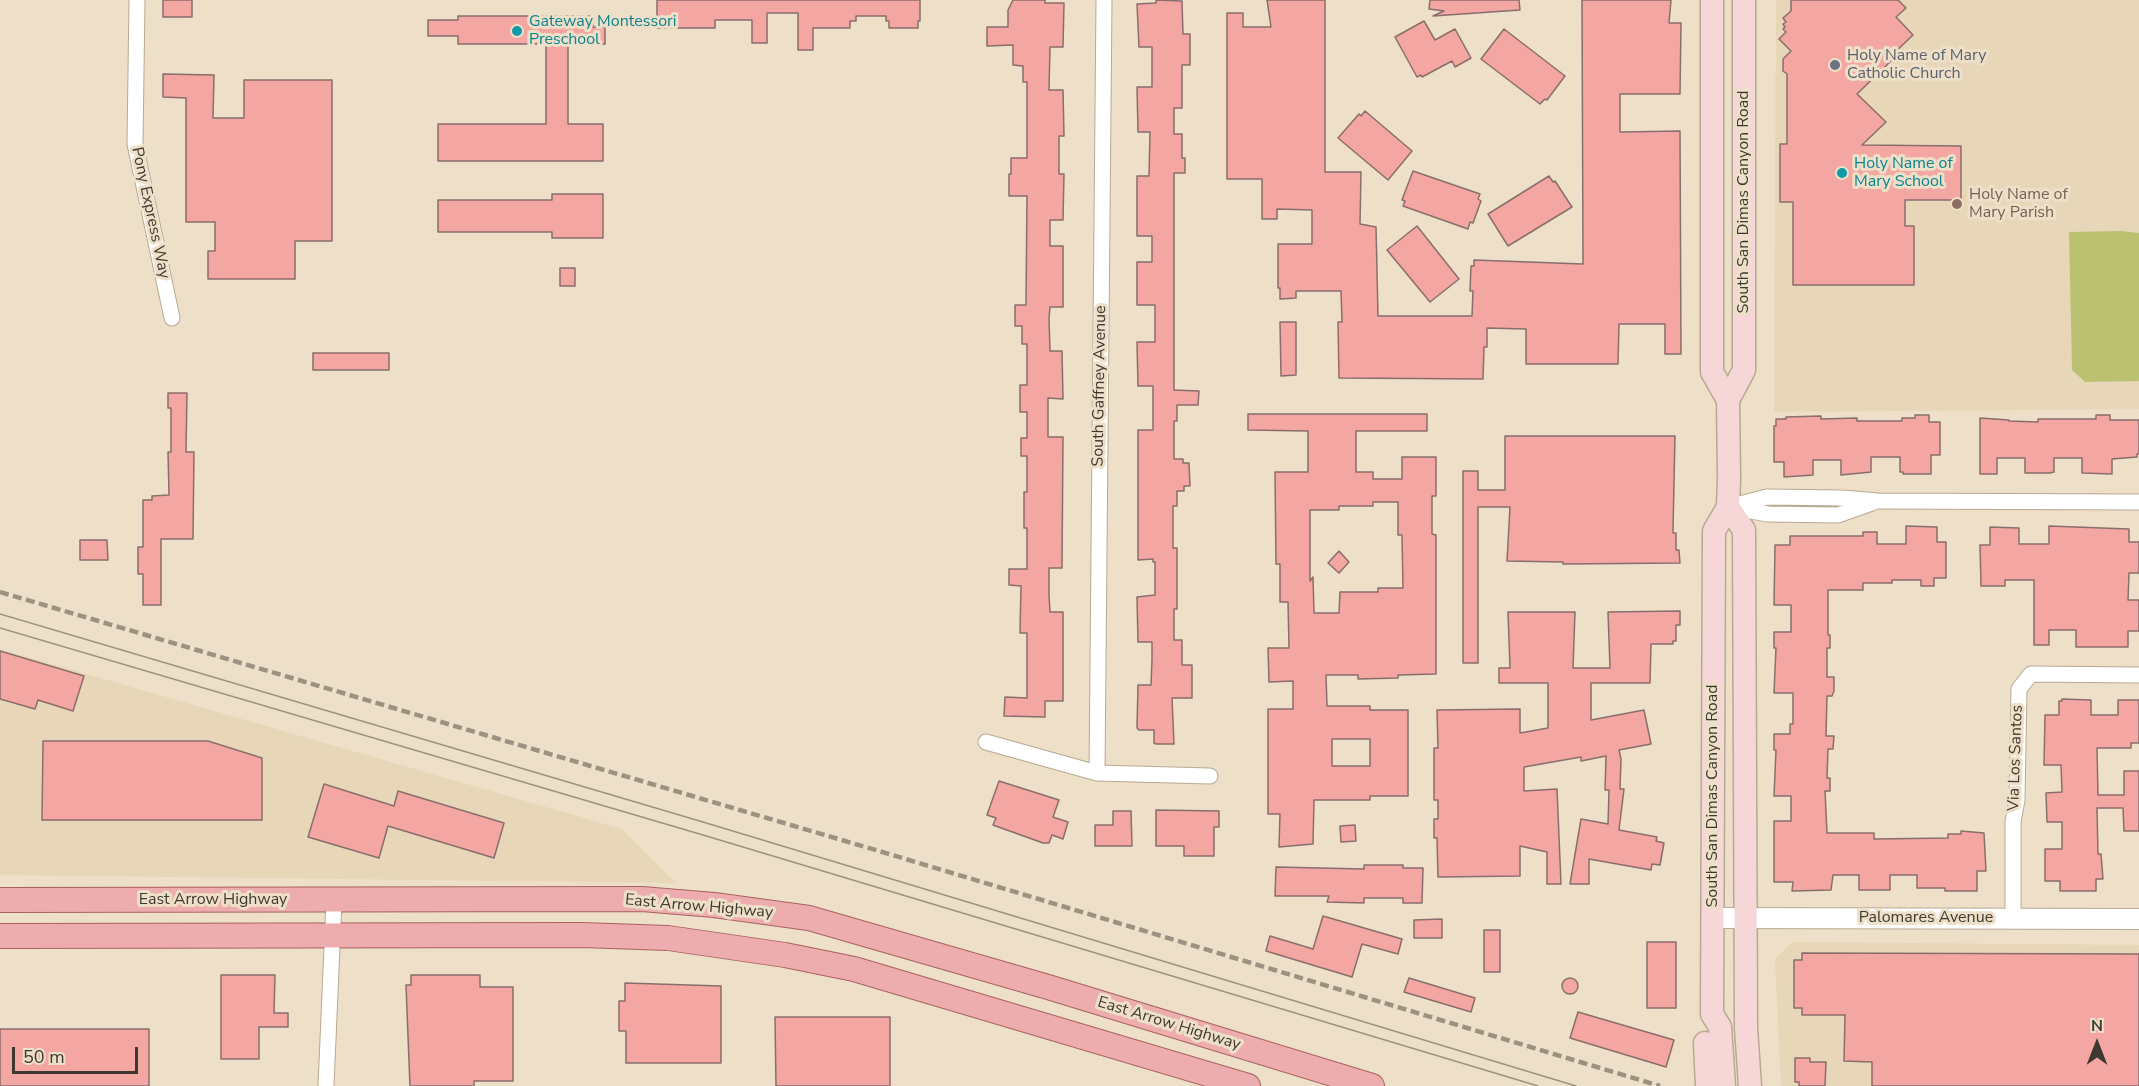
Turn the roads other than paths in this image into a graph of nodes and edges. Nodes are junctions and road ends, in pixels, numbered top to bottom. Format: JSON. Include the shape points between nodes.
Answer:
{"nodes":[{"id":1,"x":137,"y":0,"type":"edge"},
{"id":2,"x":1104,"y":0,"type":"edge"},
{"id":3,"x":1712,"y":0,"type":"edge"},
{"id":4,"x":1744,"y":0,"type":"edge"},
{"id":5,"x":172,"y":318,"type":"dead end"},
{"id":6,"x":1728,"y":400,"type":"junction"},
{"id":7,"x":2139,"y":502,"type":"edge"},
{"id":8,"x":1728,"y":507,"type":"junction"},
{"id":9,"x":2139,"y":675,"type":"edge"},
{"id":10,"x":986,"y":742,"type":"dead end"},
{"id":11,"x":1097,"y":773,"type":"junction"},
{"id":12,"x":1210,"y":776,"type":"dead end"},
{"id":13,"x":0,"y":900,"type":"edge"},
{"id":14,"x":334,"y":900,"type":"junction"},
{"id":15,"x":1714,"y":918,"type":"junction"},
{"id":16,"x":1745,"y":918,"type":"junction"},
{"id":17,"x":2013,"y":919,"type":"junction"},
{"id":18,"x":2139,"y":919,"type":"edge"},
{"id":19,"x":0,"y":936,"type":"edge"},
{"id":20,"x":333,"y":936,"type":"junction"},
{"id":21,"x":1712,"y":1014,"type":"junction"},
{"id":22,"x":327,"y":1086,"type":"edge"},
{"id":23,"x":1248,"y":1086,"type":"edge"},
{"id":24,"x":1372,"y":1086,"type":"edge"},
{"id":25,"x":1707,"y":1086,"type":"edge"},
{"id":26,"x":1724,"y":1086,"type":"edge"},
{"id":27,"x":1750,"y":1086,"type":"edge"}],
"edges":[{"from":1,"to":5,"type":"street","name":"Pony Express Way","via":[[135,144]]},
{"from":2,"to":11,"type":"street","name":"South Gaffney Avenue"},
{"from":3,"to":6,"type":"main road","name":"South San Dimas Canyon Road","via":[[1712,372]]},
{"from":4,"to":6,"type":"main road","name":"South San Dimas Canyon Road","via":[[1744,370]]},
{"from":6,"to":8,"type":"main road","name":"South San Dimas Canyon Road"},
{"from":7,"to":8,"type":"street","via":[[1767,497]]},
{"from":8,"to":15,"type":"main road","name":"South San Dimas Canyon Road","via":[[1714,531]]},
{"from":8,"to":16,"type":"main road","name":"South San Dimas Canyon Road","via":[[1744,530]]},
{"from":9,"to":17,"type":"street","name":"Via Los Santos","via":[[2031,674],[2019,689]]},
{"from":10,"to":11,"type":"street"},
{"from":11,"to":12,"type":"street"},
{"from":13,"to":14,"type":"main road","name":"East Arrow Highway"},
{"from":14,"to":20,"type":"street"},
{"from":14,"to":24,"type":"main road","name":"East Arrow Highway","via":[[642,899],[809,918]]},
{"from":15,"to":16,"type":"street","name":"Palomares Avenue"},
{"from":15,"to":21,"type":"main road","name":"South San Dimas Canyon Road"},
{"from":16,"to":17,"type":"street","name":"Palomares Avenue"},
{"from":16,"to":27,"type":"main road","name":"South San Dimas Canyon Road"},
{"from":17,"to":18,"type":"street","name":"Palomares Avenue"},
{"from":19,"to":20,"type":"main road","name":"East Arrow Highway"},
{"from":20,"to":22,"type":"street"},
{"from":20,"to":23,"type":"main road","name":"East Arrow Highway","via":[[658,938],[785,955],[864,972]]},
{"from":21,"to":25,"type":"main road","via":[[1705,1026]]},
{"from":21,"to":26,"type":"main road","name":"South San Dimas Canyon Road","via":[[1720,1027]]}]}
